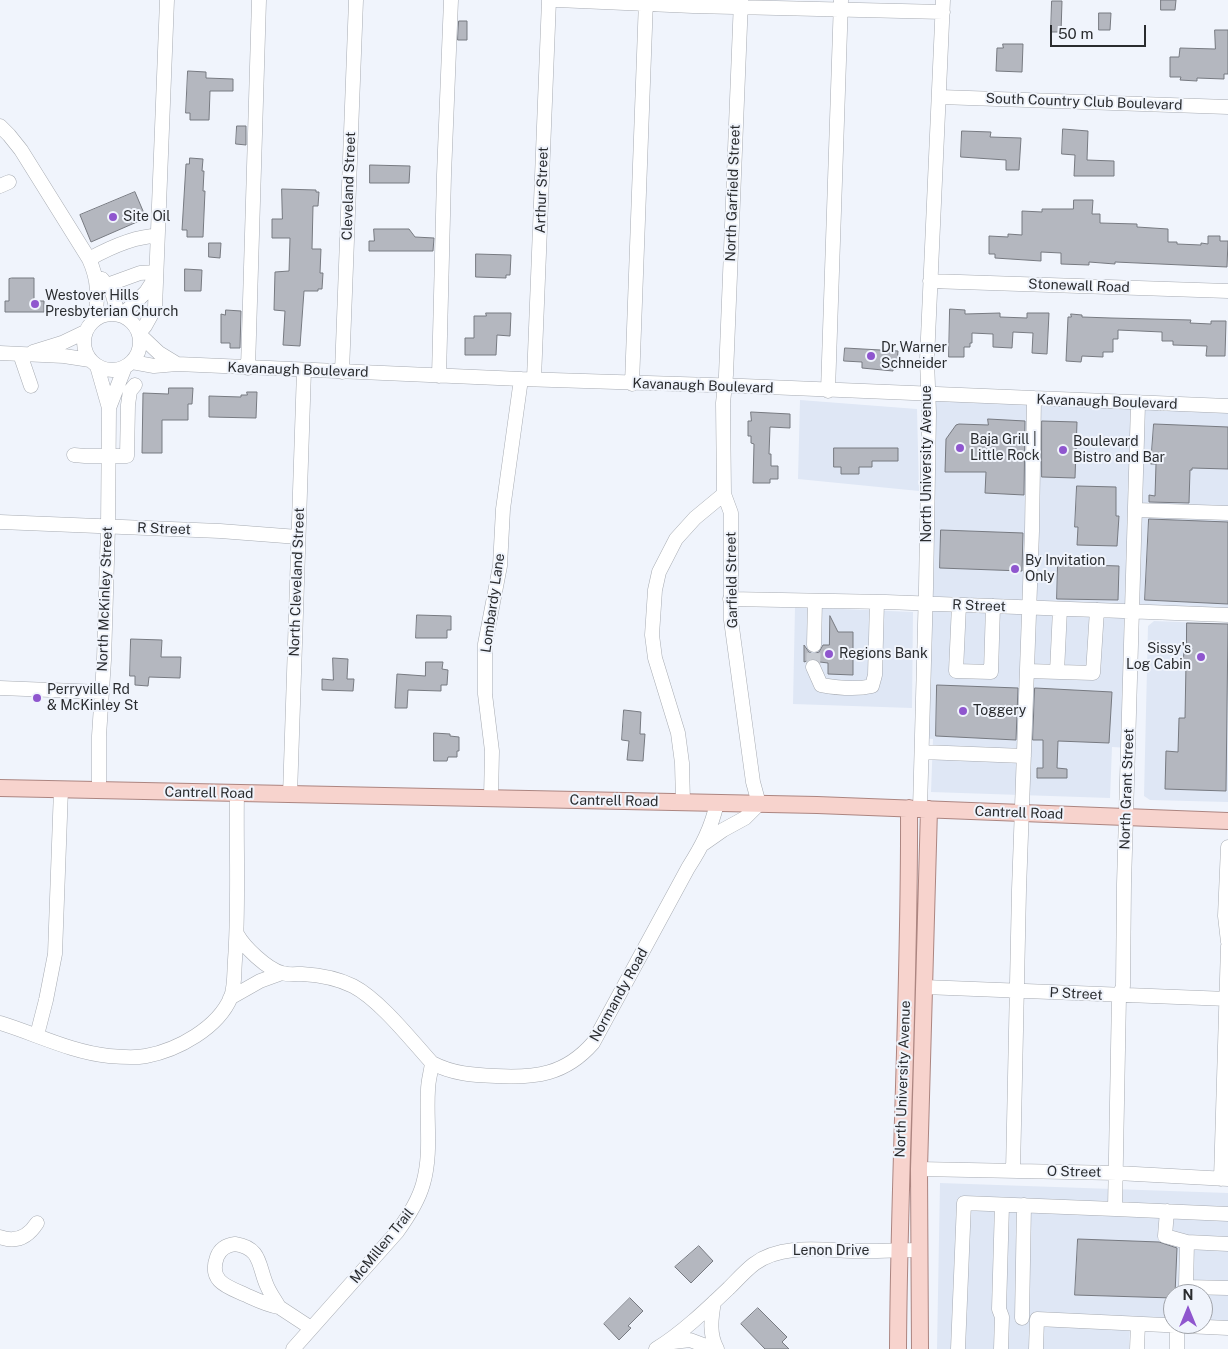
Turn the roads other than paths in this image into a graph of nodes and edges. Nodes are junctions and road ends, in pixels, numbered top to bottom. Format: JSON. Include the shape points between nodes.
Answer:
{"nodes":[{"id":1,"x":167,"y":0,"type":"edge"},
{"id":2,"x":259,"y":0,"type":"edge"},
{"id":3,"x":356,"y":0,"type":"edge"},
{"id":4,"x":451,"y":0,"type":"edge"},
{"id":5,"x":548,"y":0,"type":"edge"},
{"id":6,"x":557,"y":0,"type":"edge"},
{"id":7,"x":646,"y":2,"type":"edge"},
{"id":8,"x":741,"y":4,"type":"edge"},
{"id":9,"x":840,"y":5,"type":"edge"},
{"id":10,"x":943,"y":6,"type":"edge"},
{"id":11,"x":940,"y":97,"type":"junction"},
{"id":12,"x":1228,"y":107,"type":"edge"},
{"id":13,"x":0,"y":126,"type":"edge"},
{"id":14,"x":157,"y":236,"type":"junction"},
{"id":15,"x":92,"y":265,"type":"junction"},
{"id":16,"x":155,"y":275,"type":"junction"},
{"id":17,"x":930,"y":281,"type":"junction"},
{"id":18,"x":107,"y":285,"type":"junction"},
{"id":19,"x":1228,"y":291,"type":"edge"},
{"id":20,"x":120,"y":315,"type":"junction"},
{"id":21,"x":95,"y":319,"type":"junction"},
{"id":22,"x":85,"y":332,"type":"junction"},
{"id":23,"x":139,"y":334,"type":"junction"},
{"id":24,"x":0,"y":354,"type":"edge"},
{"id":25,"x":23,"y":354,"type":"junction"},
{"id":26,"x":94,"y":363,"type":"junction"},
{"id":27,"x":129,"y":364,"type":"junction"},
{"id":28,"x":177,"y":364,"type":"junction"},
{"id":29,"x":248,"y":368,"type":"junction"},
{"id":30,"x":304,"y":370,"type":"junction"},
{"id":31,"x":342,"y":372,"type":"junction"},
{"id":32,"x":439,"y":376,"type":"junction"},
{"id":33,"x":528,"y":379,"type":"junction"},
{"id":34,"x":632,"y":384,"type":"junction"},
{"id":35,"x":134,"y":385,"type":"dead end"},
{"id":36,"x":31,"y":386,"type":"dead end"},
{"id":37,"x":725,"y":386,"type":"junction"},
{"id":38,"x":828,"y":391,"type":"junction"},
{"id":39,"x":928,"y":394,"type":"junction"},
{"id":40,"x":1034,"y":398,"type":"junction"},
{"id":41,"x":1138,"y":404,"type":"junction"},
{"id":42,"x":1228,"y":406,"type":"edge"},
{"id":43,"x":109,"y":408,"type":"junction"},
{"id":44,"x":74,"y":455,"type":"dead end"},
{"id":45,"x":109,"y":457,"type":"junction"},
{"id":46,"x":724,"y":494,"type":"junction"},
{"id":47,"x":1136,"y":510,"type":"junction"},
{"id":48,"x":1228,"y":512,"type":"edge"},
{"id":49,"x":0,"y":522,"type":"edge"},
{"id":50,"x":108,"y":527,"type":"junction"},
{"id":51,"x":298,"y":537,"type":"junction"},
{"id":52,"x":730,"y":599,"type":"junction"},
{"id":53,"x":816,"y":601,"type":"junction"},
{"id":54,"x":877,"y":602,"type":"junction"},
{"id":55,"x":926,"y":604,"type":"junction"},
{"id":56,"x":959,"y":605,"type":"junction"},
{"id":57,"x":993,"y":606,"type":"junction"},
{"id":58,"x":1028,"y":608,"type":"junction"},
{"id":59,"x":1060,"y":609,"type":"junction"},
{"id":60,"x":1097,"y":610,"type":"junction"},
{"id":61,"x":1133,"y":612,"type":"junction"},
{"id":62,"x":1228,"y":615,"type":"edge"},
{"id":63,"x":814,"y":645,"type":"tunnel mouth"},
{"id":64,"x":813,"y":667,"type":"tunnel mouth"},
{"id":65,"x":1027,"y":670,"type":"junction"},
{"id":66,"x":1057,"y":672,"type":"junction"},
{"id":67,"x":0,"y":688,"type":"edge"},
{"id":68,"x":101,"y":692,"type":"junction"},
{"id":69,"x":922,"y":752,"type":"junction"},
{"id":70,"x":1024,"y":756,"type":"junction"},
{"id":71,"x":0,"y":788,"type":"edge"},
{"id":72,"x":60,"y":790,"type":"junction"},
{"id":73,"x":99,"y":790,"type":"junction"},
{"id":74,"x":237,"y":793,"type":"junction"},
{"id":75,"x":290,"y":795,"type":"junction"},
{"id":76,"x":491,"y":798,"type":"junction"},
{"id":77,"x":684,"y":802,"type":"junction"},
{"id":78,"x":717,"y":803,"type":"junction"},
{"id":79,"x":759,"y":804,"type":"junction"},
{"id":80,"x":919,"y":809,"type":"junction"},
{"id":81,"x":1023,"y":813,"type":"junction"},
{"id":82,"x":1127,"y":817,"type":"junction"},
{"id":83,"x":1228,"y":821,"type":"edge"},
{"id":84,"x":703,"y":844,"type":"junction"},
{"id":85,"x":1228,"y":847,"type":"edge"},
{"id":86,"x":237,"y":934,"type":"junction"},
{"id":87,"x":1228,"y":942,"type":"edge"},
{"id":88,"x":1228,"y":946,"type":"edge"},
{"id":89,"x":282,"y":973,"type":"junction"},
{"id":90,"x":924,"y":987,"type":"junction"},
{"id":91,"x":1017,"y":991,"type":"junction"},
{"id":92,"x":1119,"y":996,"type":"junction"},
{"id":93,"x":230,"y":998,"type":"junction"},
{"id":94,"x":1227,"y":999,"type":"edge"},
{"id":95,"x":0,"y":1023,"type":"edge"},
{"id":96,"x":36,"y":1035,"type":"junction"},
{"id":97,"x":432,"y":1063,"type":"junction"},
{"id":98,"x":919,"y":1169,"type":"junction"},
{"id":99,"x":1013,"y":1171,"type":"junction"},
{"id":100,"x":1117,"y":1173,"type":"junction"},
{"id":101,"x":1224,"y":1179,"type":"edge"},
{"id":102,"x":1002,"y":1204,"type":"junction"},
{"id":103,"x":1024,"y":1205,"type":"junction"},
{"id":104,"x":1115,"y":1209,"type":"junction"},
{"id":105,"x":1167,"y":1211,"type":"junction"},
{"id":106,"x":1228,"y":1214,"type":"edge"},
{"id":107,"x":37,"y":1223,"type":"dead end"},
{"id":108,"x":0,"y":1237,"type":"edge"},
{"id":109,"x":1187,"y":1242,"type":"junction"},
{"id":110,"x":1228,"y":1244,"type":"edge"},
{"id":111,"x":898,"y":1250,"type":"junction"},
{"id":112,"x":920,"y":1250,"type":"junction"},
{"id":113,"x":1228,"y":1288,"type":"edge"},
{"id":114,"x":714,"y":1302,"type":"junction"},
{"id":115,"x":279,"y":1307,"type":"junction"},
{"id":116,"x":1002,"y":1317,"type":"junction"},
{"id":117,"x":1022,"y":1318,"type":"junction"},
{"id":118,"x":1037,"y":1319,"type":"junction"},
{"id":119,"x":1138,"y":1324,"type":"junction"},
{"id":120,"x":1163,"y":1325,"type":"edge"},
{"id":121,"x":1213,"y":1327,"type":"edge"},
{"id":122,"x":311,"y":1328,"type":"junction"},
{"id":123,"x":1228,"y":1328,"type":"edge"},
{"id":124,"x":1177,"y":1334,"type":"edge"},
{"id":125,"x":660,"y":1346,"type":"edge"},
{"id":126,"x":292,"y":1349,"type":"edge"},
{"id":127,"x":716,"y":1349,"type":"edge"},
{"id":128,"x":898,"y":1349,"type":"edge"},
{"id":129,"x":920,"y":1349,"type":"edge"},
{"id":130,"x":958,"y":1349,"type":"edge"},
{"id":131,"x":1001,"y":1349,"type":"edge"},
{"id":132,"x":1036,"y":1349,"type":"edge"},
{"id":133,"x":1137,"y":1349,"type":"edge"},
{"id":134,"x":1177,"y":1349,"type":"edge"}],
"edges":[{"from":1,"to":14,"type":"street"},
{"from":2,"to":29,"type":"street"},
{"from":3,"to":31,"type":"street","name":"Cleveland Street"},
{"from":4,"to":32,"type":"street"},
{"from":5,"to":33,"type":"street","name":"Arthur Street"},
{"from":6,"to":7,"type":"street"},
{"from":7,"to":8,"type":"street"},
{"from":7,"to":34,"type":"street"},
{"from":8,"to":9,"type":"street"},
{"from":8,"to":37,"type":"street","name":"North Garfield Street"},
{"from":9,"to":10,"type":"street"},
{"from":9,"to":38,"type":"street"},
{"from":10,"to":11,"type":"street","name":"North University Avenue"},
{"from":11,"to":12,"type":"street","name":"South Country Club Boulevard"},
{"from":11,"to":17,"type":"street","name":"North University Avenue"},
{"from":13,"to":15,"type":"street","via":[[21,150]]},
{"from":14,"to":15,"type":"street","via":[[147,236],[106,250]]},
{"from":14,"to":16,"type":"street"},
{"from":15,"to":18,"type":"street"},
{"from":15,"to":21,"type":"street","via":[[99,294]]},
{"from":16,"to":18,"type":"street","via":[[140,273]]},
{"from":16,"to":20,"type":"street","via":[[146,292]]},
{"from":16,"to":23,"type":"street","via":[[155,308]]},
{"from":17,"to":19,"type":"street","name":"Stonewall Road"},
{"from":17,"to":39,"type":"street","name":"North University Avenue"},
{"from":18,"to":20,"type":"street"},
{"from":20,"to":21,"type":"street","via":[[105,314]]},
{"from":20,"to":23,"type":"street","via":[[131,320]]},
{"from":21,"to":22,"type":"street"},
{"from":22,"to":25,"type":"street","via":[[62,343]]},
{"from":22,"to":26,"type":"street","via":[[85,351]]},
{"from":23,"to":27,"type":"street","via":[[138,353]]},
{"from":23,"to":28,"type":"street","via":[[158,353]]},
{"from":24,"to":25,"type":"street"},
{"from":25,"to":26,"type":"street","via":[[77,357]]},
{"from":25,"to":36,"type":"street"},
{"from":26,"to":27,"type":"street","via":[[116,370]]},
{"from":26,"to":43,"type":"street"},
{"from":27,"to":28,"type":"street","name":"Kavanaugh Boulevard"},
{"from":27,"to":43,"type":"street"},
{"from":28,"to":29,"type":"street","name":"Kavanaugh Boulevard"},
{"from":29,"to":30,"type":"street","name":"Kavanaugh Boulevard"},
{"from":30,"to":31,"type":"street","name":"Kavanaugh Boulevard"},
{"from":30,"to":51,"type":"street","name":"North Cleveland Street"},
{"from":31,"to":32,"type":"street","name":"Kavanaugh Boulevard"},
{"from":32,"to":33,"type":"street","name":"Kavanaugh Boulevard"},
{"from":33,"to":34,"type":"street","name":"Kavanaugh Boulevard"},
{"from":33,"to":76,"type":"street","name":"Lombardy Lane","via":[[503,509],[500,566],[485,644],[484,694],[492,746]]},
{"from":34,"to":37,"type":"street","name":"Kavanaugh Boulevard"},
{"from":35,"to":45,"type":"street","via":[[130,391],[127,456]]},
{"from":37,"to":38,"type":"street","name":"Kavanaugh Boulevard"},
{"from":37,"to":46,"type":"street","name":"Garfield Street"},
{"from":38,"to":39,"type":"street","name":"Kavanaugh Boulevard"},
{"from":39,"to":40,"type":"street","name":"Kavanaugh Boulevard"},
{"from":39,"to":55,"type":"street","name":"North University Avenue"},
{"from":40,"to":41,"type":"street","name":"Kavanaugh Boulevard"},
{"from":40,"to":58,"type":"street"},
{"from":41,"to":42,"type":"street","name":"Kavanaugh Boulevard"},
{"from":41,"to":47,"type":"street","name":"North Grant Street"},
{"from":43,"to":45,"type":"street","name":"North McKinley Street"},
{"from":44,"to":45,"type":"street"},
{"from":45,"to":50,"type":"street","name":"North McKinley Street"},
{"from":46,"to":52,"type":"street","name":"Garfield Street","via":[[731,513]]},
{"from":46,"to":77,"type":"street","via":[[694,518],[676,539],[655,590],[652,635],[655,658],[678,733]]},
{"from":47,"to":48,"type":"street"},
{"from":47,"to":61,"type":"street","name":"North Grant Street"},
{"from":49,"to":50,"type":"street","name":"R Street"},
{"from":50,"to":51,"type":"street","name":"R Street"},
{"from":50,"to":68,"type":"street","name":"North McKinley Street"},
{"from":51,"to":75,"type":"street","name":"North Cleveland Street"},
{"from":52,"to":53,"type":"street","name":"R Street"},
{"from":52,"to":79,"type":"street","name":"Garfield Street","via":[[753,782]]},
{"from":53,"to":54,"type":"street","name":"R Street"},
{"from":53,"to":63,"type":"street"},
{"from":54,"to":55,"type":"street","name":"R Street"},
{"from":54,"to":64,"type":"street","via":[[872,686],[837,688],[821,685]]},
{"from":55,"to":56,"type":"street","name":"R Street"},
{"from":55,"to":69,"type":"street","name":"North University Avenue"},
{"from":56,"to":57,"type":"street","name":"R Street"},
{"from":56,"to":57,"type":"street","via":[[956,671],[991,672]]},
{"from":57,"to":58,"type":"street","name":"R Street"},
{"from":58,"to":59,"type":"street","name":"R Street"},
{"from":58,"to":65,"type":"street"},
{"from":59,"to":60,"type":"street","name":"R Street"},
{"from":59,"to":66,"type":"street"},
{"from":60,"to":61,"type":"street","name":"R Street"},
{"from":60,"to":66,"type":"street","via":[[1093,673]]},
{"from":61,"to":62,"type":"street","name":"R Street"},
{"from":61,"to":82,"type":"street","name":"North Grant Street"},
{"from":65,"to":66,"type":"street"},
{"from":65,"to":70,"type":"street"},
{"from":67,"to":68,"type":"street"},
{"from":68,"to":73,"type":"street","name":"North McKinley Street"},
{"from":69,"to":70,"type":"street"},
{"from":69,"to":80,"type":"street","name":"North University Avenue"},
{"from":70,"to":81,"type":"street"},
{"from":71,"to":72,"type":"main road","name":"Cantrell Road"},
{"from":72,"to":73,"type":"main road","name":"Cantrell Road"},
{"from":72,"to":96,"type":"street","via":[[55,954]]},
{"from":73,"to":74,"type":"main road","name":"Cantrell Road"},
{"from":74,"to":75,"type":"main road","name":"Cantrell Road"},
{"from":74,"to":86,"type":"street"},
{"from":75,"to":76,"type":"main road","name":"Cantrell Road"},
{"from":76,"to":77,"type":"main road","name":"Cantrell Road"},
{"from":77,"to":78,"type":"main road","name":"Cantrell Road"},
{"from":78,"to":79,"type":"main road","name":"Cantrell Road"},
{"from":78,"to":84,"type":"street","name":"Normandy Road"},
{"from":79,"to":80,"type":"main road","name":"Cantrell Road"},
{"from":79,"to":84,"type":"street","name":"Normandy Road","via":[[745,818]]},
{"from":80,"to":81,"type":"main road","name":"Cantrell Road"},
{"from":80,"to":90,"type":"main road","name":"North University Avenue"},
{"from":80,"to":111,"type":"main road","name":"North University Avenue","via":[[906,987]]},
{"from":81,"to":82,"type":"main road","name":"Cantrell Road"},
{"from":81,"to":91,"type":"street"},
{"from":82,"to":83,"type":"main road","name":"Cantrell Road"},
{"from":82,"to":92,"type":"street","name":"North Grant Street","via":[[1123,986]]},
{"from":84,"to":97,"type":"street","name":"Normandy Road","via":[[585,1053],[553,1071],[522,1077],[455,1073]]},
{"from":85,"to":87,"type":"street","via":[[1225,916]]},
{"from":86,"to":89,"type":"street","name":"Normandy Road","via":[[254,954]]},
{"from":86,"to":93,"type":"street"},
{"from":88,"to":94,"type":"street"},
{"from":89,"to":93,"type":"street","name":"Normandy Road"},
{"from":89,"to":97,"type":"street","name":"Normandy Road","via":[[327,977],[355,987],[379,1006]]},
{"from":90,"to":91,"type":"street","name":"P Street"},
{"from":90,"to":98,"type":"main road","name":"North University Avenue"},
{"from":91,"to":92,"type":"street","name":"P Street"},
{"from":91,"to":99,"type":"street"},
{"from":92,"to":94,"type":"street","name":"P Street"},
{"from":92,"to":100,"type":"street","name":"North Grant Street"},
{"from":93,"to":96,"type":"street","via":[[215,1020],[200,1033],[173,1048],[146,1056],[97,1054]]},
{"from":94,"to":101,"type":"street"},
{"from":95,"to":96,"type":"street"},
{"from":97,"to":122,"type":"street","name":"McMillen Trail","via":[[426,1167],[417,1202],[397,1232]]},
{"from":98,"to":99,"type":"street","name":"O Street"},
{"from":98,"to":112,"type":"main road","name":"North University Avenue"},
{"from":99,"to":100,"type":"street","name":"O Street"},
{"from":100,"to":101,"type":"street","name":"O Street"},
{"from":100,"to":104,"type":"street","name":"North Grant Street"},
{"from":102,"to":103,"type":"street"},
{"from":102,"to":116,"type":"street","via":[[999,1309]]},
{"from":102,"to":130,"type":"street","via":[[964,1203]]},
{"from":103,"to":104,"type":"street"},
{"from":103,"to":117,"type":"street"},
{"from":104,"to":105,"type":"street"},
{"from":105,"to":106,"type":"street"},
{"from":105,"to":109,"type":"street","via":[[1165,1236]]},
{"from":107,"to":108,"type":"street","via":[[22,1238]]},
{"from":109,"to":110,"type":"street"},
{"from":109,"to":113,"type":"street","via":[[1186,1287]]},
{"from":111,"to":112,"type":"street","name":"Lenon Drive"},
{"from":111,"to":114,"type":"street","name":"Lenon Drive","via":[[777,1253],[754,1264]]},
{"from":111,"to":128,"type":"main road","name":"North University Avenue"},
{"from":112,"to":129,"type":"main road","name":"North University Avenue"},
{"from":114,"to":125,"type":"street","name":"Lenon Drive"},
{"from":114,"to":127,"type":"street","via":[[711,1331]]},
{"from":115,"to":115,"type":"street","via":[[226,1287],[219,1280],[215,1268],[224,1248],[235,1244],[249,1248],[258,1260]]},
{"from":115,"to":122,"type":"street"},
{"from":116,"to":117,"type":"street"},
{"from":116,"to":131,"type":"street"},
{"from":117,"to":118,"type":"street"},
{"from":118,"to":119,"type":"street"},
{"from":118,"to":132,"type":"street"},
{"from":119,"to":120,"type":"street"},
{"from":119,"to":133,"type":"street"},
{"from":121,"to":123,"type":"street"},
{"from":122,"to":126,"type":"street","name":"McMillen Trail"},
{"from":124,"to":134,"type":"street"},
{"from":125,"to":127,"type":"street","via":[[690,1340]]}]}
